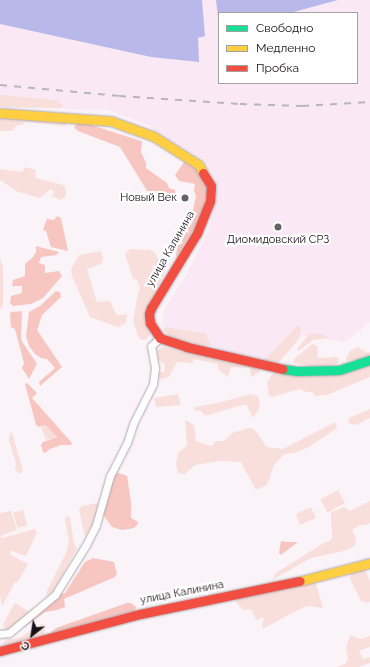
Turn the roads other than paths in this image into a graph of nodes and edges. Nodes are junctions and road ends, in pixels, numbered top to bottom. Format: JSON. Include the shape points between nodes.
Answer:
{"nodes":[{"id":1,"x":0,"y":113,"type":"edge"},
{"id":2,"x":160,"y":338,"type":"junction"},
{"id":3,"x":370,"y":360,"type":"edge"},
{"id":4,"x":370,"y":563,"type":"edge"},
{"id":5,"x":0,"y":634,"type":"edge"},
{"id":6,"x":0,"y":651,"type":"edge"}],
"edges":[{"from":1,"to":2,"type":"main road","name":"улица Калинина","via":[[70,116],[111,121],[153,136],[199,165],[211,186],[210,201],[201,226],[151,308],[150,323]]},
{"from":2,"to":3,"type":"main road","via":[[264,366],[298,371],[339,370]]},
{"from":2,"to":5,"type":"street","via":[[151,346],[155,368],[153,384],[110,476],[96,525],[86,545],[55,595],[9,633]]},
{"from":4,"to":6,"type":"main road","name":"улица Калинина","via":[[223,598],[140,614]]}]}
